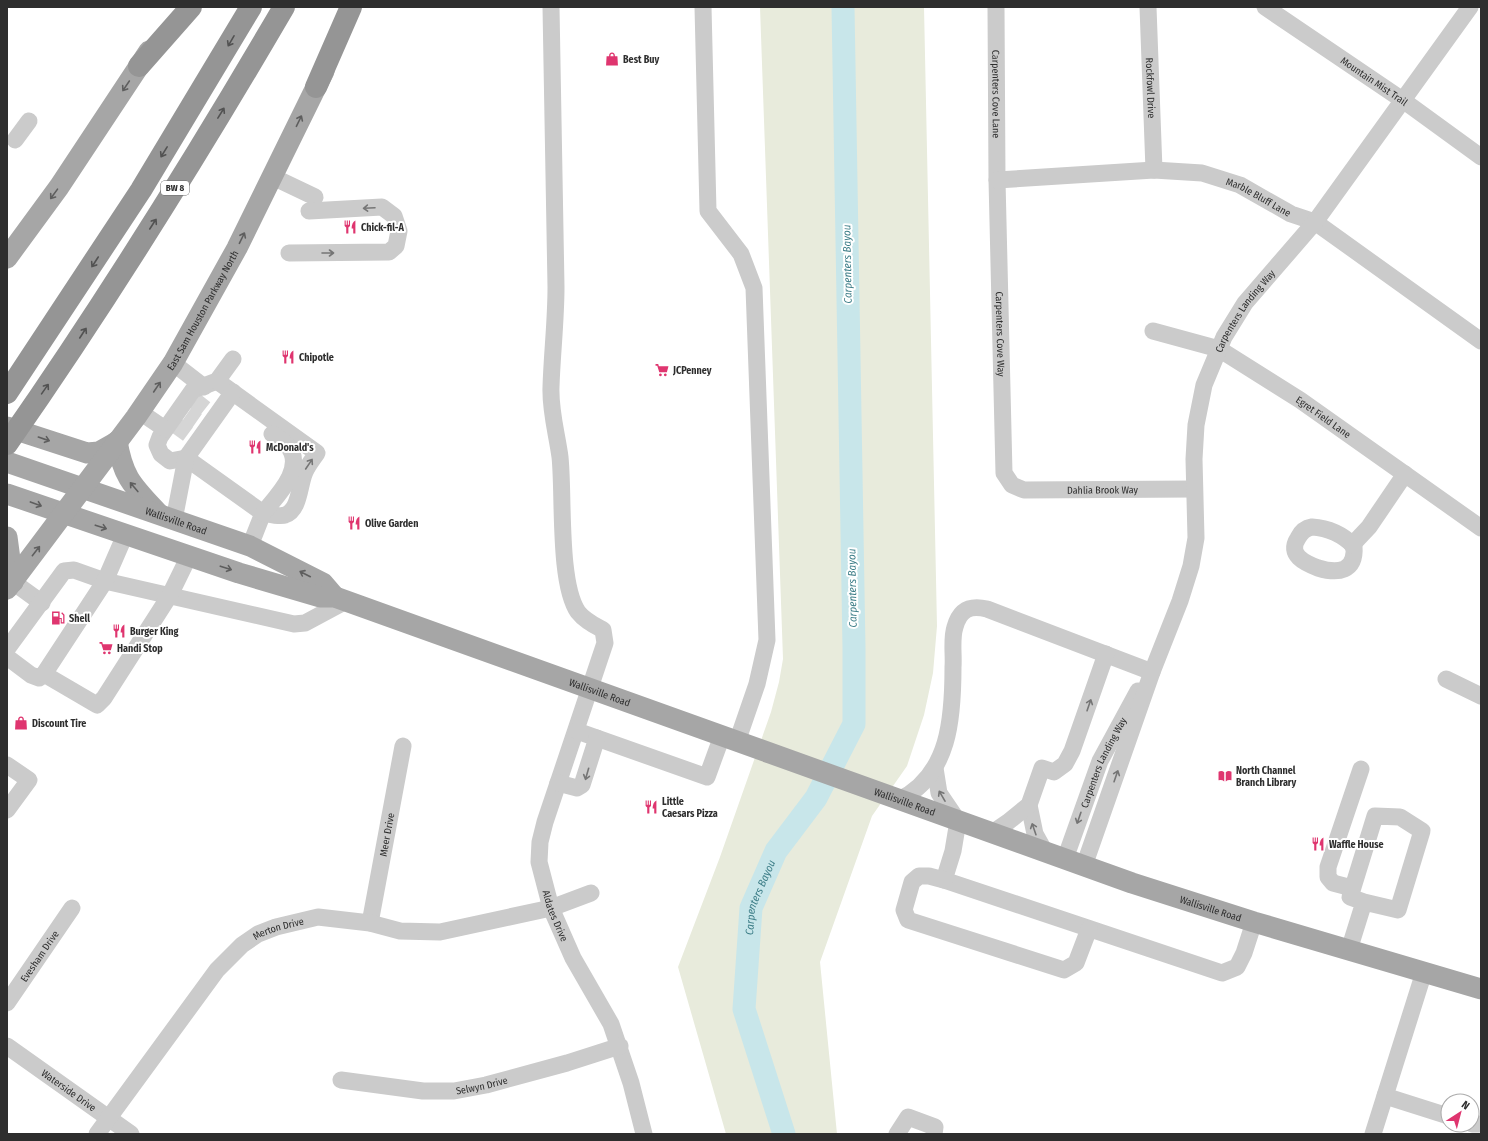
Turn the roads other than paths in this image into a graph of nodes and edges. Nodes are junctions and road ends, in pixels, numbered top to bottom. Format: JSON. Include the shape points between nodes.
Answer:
{"nodes":[{"id":1,"x":179,"y":7,"type":"edge"},
{"id":2,"x":191,"y":7,"type":"edge"},
{"id":3,"x":251,"y":7,"type":"edge"},
{"id":4,"x":284,"y":7,"type":"edge"},
{"id":5,"x":351,"y":7,"type":"edge"},
{"id":6,"x":359,"y":7,"type":"edge"},
{"id":7,"x":551,"y":7,"type":"edge"},
{"id":8,"x":702,"y":7,"type":"edge"},
{"id":9,"x":996,"y":7,"type":"edge"},
{"id":10,"x":1148,"y":7,"type":"edge"},
{"id":11,"x":1266,"y":7,"type":"edge"},
{"id":12,"x":1470,"y":7,"type":"edge"},
{"id":13,"x":139,"y":66,"type":"junction"},
{"id":14,"x":316,"y":87,"type":"junction"},
{"id":15,"x":1404,"y":101,"type":"junction"},
{"id":16,"x":29,"y":120,"type":"dead end"},
{"id":17,"x":15,"y":140,"type":"dead end"},
{"id":18,"x":1481,"y":157,"type":"edge"},
{"id":19,"x":1154,"y":170,"type":"junction"},
{"id":20,"x":273,"y":177,"type":"junction"},
{"id":21,"x":997,"y":180,"type":"junction"},
{"id":22,"x":1315,"y":222,"type":"junction"},
{"id":23,"x":289,"y":253,"type":"dead end"},
{"id":24,"x":7,"y":258,"type":"edge"},
{"id":25,"x":1153,"y":331,"type":"dead end"},
{"id":26,"x":1481,"y":341,"type":"edge"},
{"id":27,"x":1219,"y":349,"type":"junction"},
{"id":28,"x":233,"y":359,"type":"dead end"},
{"id":29,"x":173,"y":363,"type":"junction"},
{"id":30,"x":211,"y":384,"type":"junction"},
{"id":31,"x":7,"y":393,"type":"edge"},
{"id":32,"x":240,"y":396,"type":"junction"},
{"id":33,"x":140,"y":412,"type":"junction"},
{"id":34,"x":191,"y":419,"type":"junction"},
{"id":35,"x":7,"y":427,"type":"edge"},
{"id":36,"x":116,"y":442,"type":"junction"},
{"id":37,"x":7,"y":444,"type":"edge"},
{"id":38,"x":186,"y":458,"type":"junction"},
{"id":39,"x":7,"y":462,"type":"edge"},
{"id":40,"x":1405,"y":474,"type":"junction"},
{"id":41,"x":1012,"y":485,"type":"joint"},
{"id":42,"x":83,"y":489,"type":"junction"},
{"id":43,"x":1194,"y":489,"type":"junction"},
{"id":44,"x":7,"y":494,"type":"edge"},
{"id":45,"x":264,"y":513,"type":"junction"},
{"id":46,"x":64,"y":514,"type":"junction"},
{"id":47,"x":167,"y":518,"type":"junction"},
{"id":48,"x":1481,"y":528,"type":"edge"},
{"id":49,"x":125,"y":534,"type":"junction"},
{"id":50,"x":7,"y":537,"type":"edge"},
{"id":51,"x":1352,"y":545,"type":"dead end"},
{"id":52,"x":250,"y":546,"type":"junction"},
{"id":53,"x":189,"y":556,"type":"junction"},
{"id":54,"x":105,"y":581,"type":"junction"},
{"id":55,"x":10,"y":586,"type":"edge"},
{"id":56,"x":170,"y":595,"type":"junction"},
{"id":57,"x":340,"y":599,"type":"junction"},
{"id":58,"x":42,"y":603,"type":"junction"},
{"id":59,"x":7,"y":649,"type":"edge"},
{"id":60,"x":1106,"y":654,"type":"junction"},
{"id":61,"x":7,"y":657,"type":"edge"},
{"id":62,"x":1152,"y":672,"type":"junction"},
{"id":63,"x":44,"y":674,"type":"junction"},
{"id":64,"x":1446,"y":679,"type":"dead end"},
{"id":65,"x":590,"y":689,"type":"junction"},
{"id":66,"x":1481,"y":696,"type":"edge"},
{"id":67,"x":577,"y":731,"type":"junction"},
{"id":68,"x":597,"y":738,"type":"junction"},
{"id":69,"x":729,"y":739,"type":"junction"},
{"id":70,"x":403,"y":746,"type":"dead end"},
{"id":71,"x":7,"y":765,"type":"edge"},
{"id":72,"x":935,"y":768,"type":"junction"},
{"id":73,"x":1361,"y":769,"type":"dead end"},
{"id":74,"x":558,"y":783,"type":"junction"},
{"id":75,"x":899,"y":800,"type":"junction"},
{"id":76,"x":1029,"y":805,"type":"junction"},
{"id":77,"x":7,"y":810,"type":"edge"},
{"id":78,"x":958,"y":821,"type":"junction"},
{"id":79,"x":992,"y":833,"type":"junction"},
{"id":80,"x":1045,"y":852,"type":"junction"},
{"id":81,"x":1065,"y":859,"type":"junction"},
{"id":82,"x":1084,"y":866,"type":"junction"},
{"id":83,"x":944,"y":880,"type":"junction"},
{"id":84,"x":1352,"y":888,"type":"junction"},
{"id":85,"x":591,"y":893,"type":"dead end"},
{"id":86,"x":1364,"y":902,"type":"junction"},
{"id":87,"x":72,"y":908,"type":"dead end"},
{"id":88,"x":551,"y":908,"type":"junction"},
{"id":89,"x":1254,"y":922,"type":"junction"},
{"id":90,"x":370,"y":923,"type":"junction"},
{"id":91,"x":1089,"y":929,"type":"junction"},
{"id":92,"x":1349,"y":950,"type":"junction"},
{"id":93,"x":1424,"y":972,"type":"junction"},
{"id":94,"x":1480,"y":984,"type":"edge"},
{"id":95,"x":7,"y":1003,"type":"edge"},
{"id":96,"x":7,"y":1046,"type":"edge"},
{"id":97,"x":620,"y":1046,"type":"junction"},
{"id":98,"x":341,"y":1080,"type":"dead end"},
{"id":99,"x":1385,"y":1096,"type":"junction"},
{"id":100,"x":1440,"y":1113,"type":"edge"},
{"id":101,"x":108,"y":1118,"type":"junction"},
{"id":102,"x":97,"y":1134,"type":"edge"},
{"id":103,"x":130,"y":1134,"type":"edge"},
{"id":104,"x":644,"y":1134,"type":"edge"},
{"id":105,"x":897,"y":1134,"type":"edge"},
{"id":106,"x":934,"y":1134,"type":"edge"},
{"id":107,"x":1373,"y":1134,"type":"edge"}],
"edges":[{"from":1,"to":13,"type":"main road"},
{"from":2,"to":13,"type":"highway"},
{"from":3,"to":31,"type":"highway","number":"BW 8","one_way":true,"via":[[141,190]]},
{"from":37,"to":4,"type":"highway","number":"BW 8","one_way":true,"via":[[62,366],[165,205]]},
{"from":5,"to":14,"type":"highway"},
{"from":6,"to":14,"type":"main road","name":"East Sam Houston Parkway North"},
{"from":7,"to":65,"type":"street","name":"Aldates Drive","via":[[556,280],[552,410],[560,458],[567,580],[578,612],[603,630],[605,643]]},
{"from":8,"to":69,"type":"street","via":[[708,211],[742,254],[754,288],[766,640],[757,684]]},
{"from":9,"to":21,"type":"street","name":"Carpenters Cove Lane"},
{"from":10,"to":19,"type":"street","name":"Rockfowl Drive"},
{"from":11,"to":15,"type":"street","name":"Mountain Mist Trail"},
{"from":12,"to":15,"type":"street","name":"Carpenters Landing Way"},
{"from":13,"to":24,"type":"main road","one_way":true,"via":[[59,187]]},
{"from":20,"to":14,"type":"main road","name":"East Sam Houston Parkway North","one_way":true},
{"from":15,"to":18,"type":"street","name":"Mountain Mist Trail"},
{"from":15,"to":22,"type":"street","name":"Carpenters Landing Way"},
{"from":16,"to":17,"type":"street"},
{"from":19,"to":21,"type":"street","name":"Marble Bluff Lane"},
{"from":19,"to":22,"type":"street","name":"Marble Bluff Lane","via":[[1202,173],[1240,185],[1291,214]]},
{"from":23,"to":20,"type":"street","one_way":true,"via":[[389,252],[396,246],[399,231],[394,216],[382,207],[312,204]]},
{"from":29,"to":20,"type":"main road","name":"East Sam Houston Parkway North","one_way":true},
{"from":21,"to":41,"type":"street","name":"Carpenters Cove Way","via":[[1002,465],[1007,480]]},
{"from":22,"to":26,"type":"street","name":"Marble Bluff Lane"},
{"from":22,"to":27,"type":"street","name":"Carpenters Landing Way","via":[[1246,303],[1230,325]]},
{"from":25,"to":27,"type":"street","name":"Egret Field Lane"},
{"from":27,"to":40,"type":"street","name":"Egret Field Lane","via":[[1284,389]]},
{"from":27,"to":43,"type":"street","name":"Carpenters Landing Way","via":[[1204,385],[1197,416]]},
{"from":28,"to":30,"type":"street"},
{"from":29,"to":30,"type":"street"},
{"from":33,"to":29,"type":"main road","name":"East Sam Houston Parkway North","one_way":true},
{"from":30,"to":32,"type":"street"},
{"from":30,"to":34,"type":"street","via":[[193,390]]},
{"from":32,"to":34,"type":"street"},
{"from":32,"to":45,"type":"street","via":[[264,427],[288,446],[293,456],[294,468],[287,482]]},
{"from":45,"to":32,"type":"street","one_way":true,"via":[[284,516],[296,506],[305,470],[317,453]]},
{"from":33,"to":34,"type":"street"},
{"from":33,"to":36,"type":"main road","name":"East Sam Houston Parkway North"},
{"from":34,"to":38,"type":"street"},
{"from":34,"to":38,"type":"street","via":[[160,437],[157,445],[161,454],[170,461]]},
{"from":35,"to":36,"type":"main road","one_way":true,"via":[[87,453],[99,452]]},
{"from":36,"to":42,"type":"main road","name":"East Sam Houston Parkway North"},
{"from":47,"to":36,"type":"main road","one_way":true,"via":[[132,484],[121,463]]},
{"from":38,"to":45,"type":"street"},
{"from":38,"to":47,"type":"street"},
{"from":39,"to":42,"type":"main road","name":"Wallisville Road"},
{"from":40,"to":48,"type":"street","name":"Egret Field Lane"},
{"from":40,"to":51,"type":"street","via":[[1369,527]]},
{"from":41,"to":43,"type":"street","name":"Dahlia Brook Way","via":[[1024,490]]},
{"from":42,"to":46,"type":"main road","name":"East Sam Houston Parkway North"},
{"from":42,"to":47,"type":"main road","name":"Wallisville Road"},
{"from":43,"to":62,"type":"street","name":"Carpenters Landing Way","via":[[1196,538],[1191,566]]},
{"from":44,"to":46,"type":"main road","name":"Wallisville Road","one_way":true},
{"from":45,"to":52,"type":"street"},
{"from":46,"to":49,"type":"main road","name":"Wallisville Road","one_way":true},
{"from":55,"to":46,"type":"main road","name":"East Sam Houston Parkway North","one_way":true},
{"from":47,"to":52,"type":"main road","name":"Wallisville Road"},
{"from":49,"to":53,"type":"main road","name":"Wallisville Road"},
{"from":49,"to":54,"type":"street"},
{"from":50,"to":55,"type":"main road"},
{"from":57,"to":52,"type":"main road","name":"Wallisville Road","one_way":true,"via":[[323,583]]},
{"from":53,"to":56,"type":"street"},
{"from":53,"to":57,"type":"main road","name":"Wallisville Road","one_way":true,"via":[[320,597]]},
{"from":54,"to":56,"type":"street"},
{"from":54,"to":58,"type":"street","via":[[74,570],[64,571]]},
{"from":54,"to":63,"type":"street"},
{"from":55,"to":58,"type":"street"},
{"from":56,"to":57,"type":"street","via":[[294,624],[305,624]]},
{"from":56,"to":63,"type":"street","via":[[97,705]]},
{"from":57,"to":65,"type":"main road","name":"Wallisville Road"},
{"from":58,"to":59,"type":"street"},
{"from":60,"to":62,"type":"street"},
{"from":60,"to":72,"type":"street","via":[[987,609],[967,609],[959,617],[954,628],[950,725]]},
{"from":76,"to":60,"type":"street","one_way":true,"via":[[1042,768],[1054,772],[1065,764],[1076,741]]},
{"from":61,"to":63,"type":"street","via":[[31,675],[39,678]]},
{"from":62,"to":81,"type":"street","name":"Carpenters Landing Way","one_way":true,"via":[[1132,699],[1100,761]]},
{"from":82,"to":62,"type":"street","name":"Carpenters Landing Way","one_way":true},
{"from":64,"to":66,"type":"street"},
{"from":65,"to":67,"type":"street","name":"Aldates Drive"},
{"from":65,"to":69,"type":"main road","name":"Wallisville Road"},
{"from":67,"to":68,"type":"street"},
{"from":67,"to":74,"type":"street","name":"Aldates Drive"},
{"from":68,"to":69,"type":"street","via":[[707,776]]},
{"from":68,"to":74,"type":"street","one_way":true,"via":[[582,785],[577,788]]},
{"from":69,"to":75,"type":"main road","name":"Wallisville Road"},
{"from":70,"to":90,"type":"street","name":"Meer Drive"},
{"from":71,"to":77,"type":"street","via":[[29,780]]},
{"from":72,"to":75,"type":"street","via":[[925,782]]},
{"from":78,"to":72,"type":"street","one_way":true,"via":[[939,793]]},
{"from":73,"to":84,"type":"street","via":[[1328,867],[1328,877],[1333,883]]},
{"from":74,"to":88,"type":"street","name":"Aldates Drive","via":[[545,822],[539,862]]},
{"from":75,"to":78,"type":"main road","name":"Wallisville Road"},
{"from":76,"to":79,"type":"street"},
{"from":80,"to":76,"type":"street","one_way":true,"via":[[1035,834]]},
{"from":78,"to":79,"type":"main road","name":"Wallisville Road"},
{"from":78,"to":83,"type":"street","via":[[953,851]]},
{"from":79,"to":80,"type":"main road","name":"Wallisville Road"},
{"from":80,"to":81,"type":"main road","name":"Wallisville Road"},
{"from":81,"to":82,"type":"main road","name":"Wallisville Road"},
{"from":82,"to":89,"type":"main road","name":"Wallisville Road"},
{"from":83,"to":91,"type":"street"},
{"from":83,"to":91,"type":"street","via":[[919,876],[912,882],[904,910],[908,920],[1064,970],[1076,964]]},
{"from":84,"to":86,"type":"street","via":[[1350,897]]},
{"from":84,"to":86,"type":"street","via":[[1375,816],[1400,817],[1422,831],[1398,910]]},
{"from":85,"to":88,"type":"street","name":"Merton Drive"},
{"from":86,"to":92,"type":"street"},
{"from":87,"to":95,"type":"street","name":"Evesham Drive"},
{"from":88,"to":90,"type":"street","name":"Merton Drive","via":[[440,932],[400,931]]},
{"from":88,"to":97,"type":"street","name":"Aldates Drive","via":[[573,958],[611,1024]]},
{"from":89,"to":91,"type":"street","via":[[1237,967],[1222,973]]},
{"from":89,"to":92,"type":"main road","name":"Wallisville Road"},
{"from":90,"to":101,"type":"street","name":"Merton Drive","via":[[318,917],[294,921],[270,929],[242,945],[217,970]]},
{"from":92,"to":93,"type":"main road","name":"Wallisville Road"},
{"from":93,"to":94,"type":"main road","name":"Wallisville Road"},
{"from":93,"to":99,"type":"street"},
{"from":96,"to":101,"type":"street","name":"Waterside Drive"},
{"from":97,"to":98,"type":"street","name":"Selwyn Drive","via":[[567,1064],[454,1091],[423,1091]]},
{"from":97,"to":104,"type":"street","name":"Aldates Drive"},
{"from":99,"to":100,"type":"street"},
{"from":99,"to":107,"type":"street"},
{"from":101,"to":102,"type":"street","name":"Merton Drive"},
{"from":101,"to":103,"type":"street","name":"Waterside Drive"},
{"from":105,"to":106,"type":"street","via":[[908,1117],[935,1127]]}]}
